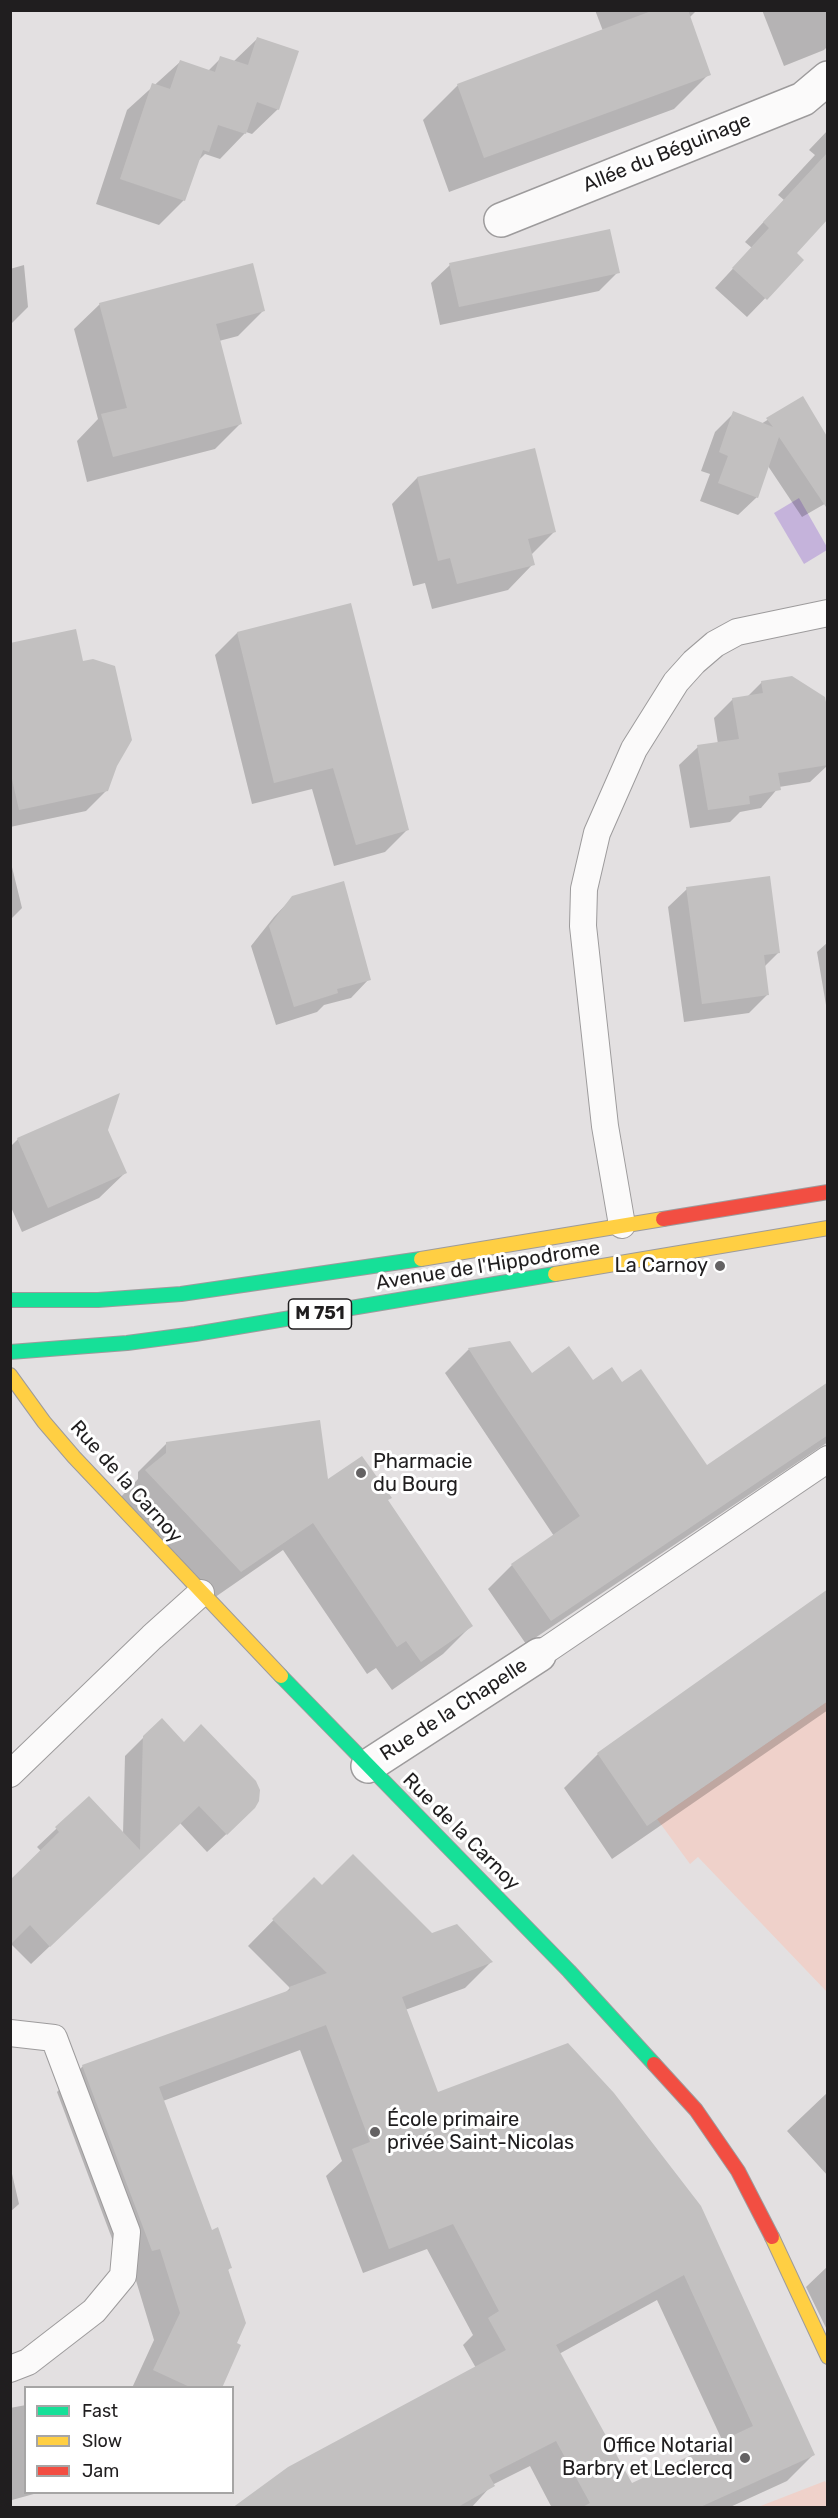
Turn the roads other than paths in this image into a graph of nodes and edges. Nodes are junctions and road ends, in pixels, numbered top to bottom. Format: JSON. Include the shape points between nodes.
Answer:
{"nodes":[{"id":1,"x":828,"y":78,"type":"edge"},
{"id":2,"x":501,"y":220,"type":"dead end"},
{"id":3,"x":828,"y":613,"type":"edge"},
{"id":4,"x":828,"y":1192,"type":"edge"},
{"id":5,"x":622,"y":1225,"type":"junction"},
{"id":6,"x":828,"y":1228,"type":"edge"},
{"id":7,"x":10,"y":1299,"type":"edge"},
{"id":8,"x":10,"y":1352,"type":"edge"},
{"id":9,"x":10,"y":1375,"type":"edge"},
{"id":10,"x":828,"y":1459,"type":"edge"},
{"id":11,"x":201,"y":1593,"type":"junction"},
{"id":12,"x":540,"y":1655,"type":"joint"},
{"id":13,"x":368,"y":1766,"type":"junction"},
{"id":14,"x":10,"y":1774,"type":"edge"},
{"id":15,"x":10,"y":2033,"type":"edge"},
{"id":16,"x":828,"y":2357,"type":"edge"},
{"id":17,"x":10,"y":2369,"type":"edge"}],
"edges":[{"from":1,"to":2,"type":"street","name":"Allée du Béguinage","via":[[803,99]]},
{"from":3,"to":5,"type":"lane","via":[[737,632],[694,662],[676,682],[634,749],[597,833],[584,889],[583,926],[605,1126]]},
{"from":4,"to":5,"type":"main road","name":"Avenue de l'Hippodrome","number":"M 751"},
{"from":5,"to":7,"type":"main road","name":"Avenue de l'Hippodrome","number":"M 751","via":[[355,1270],[181,1294],[98,1300]]},
{"from":6,"to":8,"type":"main road","name":"Avenue de l'Hippodrome","number":"M 751","via":[[183,1336]]},
{"from":9,"to":11,"type":"main road","name":"Rue de la Carnoy","via":[[74,1457]]},
{"from":10,"to":12,"type":"lane"},
{"from":11,"to":13,"type":"main road","name":"Rue de la Carnoy"},
{"from":11,"to":14,"type":"lane"},
{"from":12,"to":13,"type":"street","name":"Rue de la Chapelle"},
{"from":13,"to":16,"type":"main road","name":"Rue de la Carnoy","via":[[549,1949],[696,2110],[752,2196]]},
{"from":15,"to":17,"type":"lane","via":[[54,2038],[127,2232],[123,2276],[94,2312],[28,2362]]}]}
